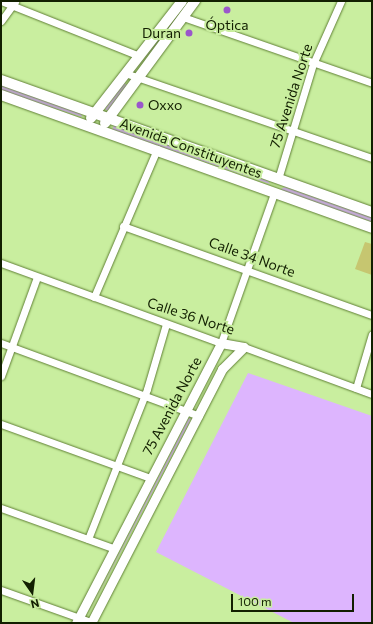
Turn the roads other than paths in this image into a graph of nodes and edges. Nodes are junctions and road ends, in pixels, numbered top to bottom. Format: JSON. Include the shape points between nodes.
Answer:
{"nodes":[{"id":1,"x":1,"y":1,"type":"edge"},
{"id":2,"x":182,"y":1,"type":"edge"},
{"id":3,"x":195,"y":1,"type":"edge"},
{"id":4,"x":341,"y":1,"type":"edge"},
{"id":5,"x":15,"y":3,"type":"edge"},
{"id":6,"x":183,"y":17,"type":"junction"},
{"id":7,"x":1,"y":21,"type":"edge"},
{"id":8,"x":139,"y":56,"type":"junction"},
{"id":9,"x":314,"y":64,"type":"junction"},
{"id":10,"x":125,"y":73,"type":"junction"},
{"id":11,"x":138,"y":77,"type":"junction"},
{"id":12,"x":1,"y":80,"type":"edge"},
{"id":13,"x":372,"y":83,"type":"edge"},
{"id":14,"x":1,"y":95,"type":"edge"},
{"id":15,"x":94,"y":114,"type":"junction"},
{"id":16,"x":108,"y":119,"type":"junction"},
{"id":17,"x":86,"y":124,"type":"junction"},
{"id":18,"x":100,"y":129,"type":"junction"},
{"id":19,"x":294,"y":131,"type":"junction"},
{"id":20,"x":157,"y":149,"type":"junction"},
{"id":21,"x":372,"y":158,"type":"edge"},
{"id":22,"x":278,"y":179,"type":"junction"},
{"id":23,"x":274,"y":193,"type":"junction"},
{"id":24,"x":372,"y":212,"type":"edge"},
{"id":25,"x":123,"y":226,"type":"junction"},
{"id":26,"x":372,"y":228,"type":"edge"},
{"id":27,"x":1,"y":264,"type":"edge"},
{"id":28,"x":248,"y":268,"type":"junction"},
{"id":29,"x":37,"y":277,"type":"junction"},
{"id":30,"x":94,"y":296,"type":"junction"},
{"id":31,"x":372,"y":315,"type":"edge"},
{"id":32,"x":166,"y":324,"type":"junction"},
{"id":33,"x":372,"y":334,"type":"edge"},
{"id":34,"x":221,"y":343,"type":"junction"},
{"id":35,"x":1,"y":344,"type":"edge"},
{"id":36,"x":244,"y":347,"type":"junction"},
{"id":37,"x":12,"y":348,"type":"junction"},
{"id":38,"x":1,"y":376,"type":"edge"},
{"id":39,"x":356,"y":388,"type":"junction"},
{"id":40,"x":372,"y":394,"type":"edge"},
{"id":41,"x":144,"y":395,"type":"junction"},
{"id":42,"x":185,"y":410,"type":"junction"},
{"id":43,"x":199,"y":416,"type":"junction"},
{"id":44,"x":1,"y":424,"type":"edge"},
{"id":45,"x":116,"y":466,"type":"junction"},
{"id":46,"x":150,"y":478,"type":"junction"},
{"id":47,"x":1,"y":508,"type":"edge"},
{"id":48,"x":88,"y":539,"type":"junction"},
{"id":49,"x":113,"y":548,"type":"junction"},
{"id":50,"x":1,"y":590,"type":"edge"},
{"id":51,"x":77,"y":620,"type":"edge"},
{"id":52,"x":91,"y":622,"type":"edge"}],
"edges":[{"from":1,"to":5,"type":"street"},
{"from":2,"to":8,"type":"main road"},
{"from":3,"to":6,"type":"main road"},
{"from":4,"to":9,"type":"street","name":"75 Avenida Norte"},
{"from":5,"to":7,"type":"street"},
{"from":5,"to":8,"type":"street"},
{"from":6,"to":9,"type":"street"},
{"from":6,"to":11,"type":"main road"},
{"from":8,"to":10,"type":"main road"},
{"from":9,"to":13,"type":"street"},
{"from":9,"to":19,"type":"street","name":"75 Avenida Norte"},
{"from":10,"to":11,"type":"street"},
{"from":10,"to":15,"type":"main road"},
{"from":11,"to":16,"type":"main road"},
{"from":11,"to":19,"type":"street"},
{"from":12,"to":15,"type":"main road","name":"Avenida Constituyentes"},
{"from":14,"to":17,"type":"main road","name":"Avenida Constituyentes"},
{"from":15,"to":16,"type":"main road","name":"Avenida Constituyentes"},
{"from":15,"to":17,"type":"main road"},
{"from":16,"to":18,"type":"main road"},
{"from":16,"to":22,"type":"main road","name":"Avenida Constituyentes"},
{"from":17,"to":18,"type":"main road","name":"Avenida Constituyentes"},
{"from":18,"to":20,"type":"main road","name":"Avenida Constituyentes"},
{"from":19,"to":21,"type":"street"},
{"from":19,"to":22,"type":"street","name":"75 Avenida Norte"},
{"from":20,"to":23,"type":"main road","name":"Avenida Constituyentes"},
{"from":20,"to":25,"type":"street"},
{"from":22,"to":24,"type":"main road","name":"Avenida Constituyentes"},
{"from":23,"to":26,"type":"main road","name":"Avenida Constituyentes"},
{"from":23,"to":28,"type":"street","name":"75 Avenida Norte"},
{"from":25,"to":28,"type":"street","name":"Calle 34 Norte"},
{"from":25,"to":30,"type":"street"},
{"from":27,"to":29,"type":"street","name":"Calle 36 Norte"},
{"from":28,"to":31,"type":"street","name":"Calle 34 Norte"},
{"from":28,"to":34,"type":"street","name":"75 Avenida Norte"},
{"from":29,"to":30,"type":"street","name":"Calle 36 Norte"},
{"from":29,"to":37,"type":"street"},
{"from":30,"to":32,"type":"street","name":"Calle 36 Norte"},
{"from":32,"to":34,"type":"street","name":"Calle 36 Norte"},
{"from":32,"to":41,"type":"street"},
{"from":33,"to":39,"type":"street"},
{"from":34,"to":36,"type":"street","name":"Calle 36 Norte"},
{"from":34,"to":42,"type":"street","name":"75 Avenida Norte"},
{"from":35,"to":37,"type":"street"},
{"from":36,"to":39,"type":"street","name":"Calle 36 Norte"},
{"from":36,"to":43,"type":"street","name":"75 Avenida Norte","via":[[222,369]]},
{"from":37,"to":38,"type":"street"},
{"from":37,"to":41,"type":"street"},
{"from":39,"to":40,"type":"street","name":"Calle 36 Norte"},
{"from":41,"to":42,"type":"street"},
{"from":41,"to":45,"type":"street"},
{"from":42,"to":43,"type":"street"},
{"from":42,"to":46,"type":"street","name":"75 Avenida Norte"},
{"from":43,"to":52,"type":"street","name":"75 Avenida Norte"},
{"from":44,"to":45,"type":"street"},
{"from":45,"to":46,"type":"street"},
{"from":45,"to":48,"type":"street"},
{"from":46,"to":49,"type":"street","name":"75 Avenida Norte"},
{"from":47,"to":48,"type":"street"},
{"from":48,"to":49,"type":"street"},
{"from":49,"to":51,"type":"street","name":"75 Avenida Norte"},
{"from":50,"to":51,"type":"street"},
{"from":51,"to":52,"type":"street"}]}
